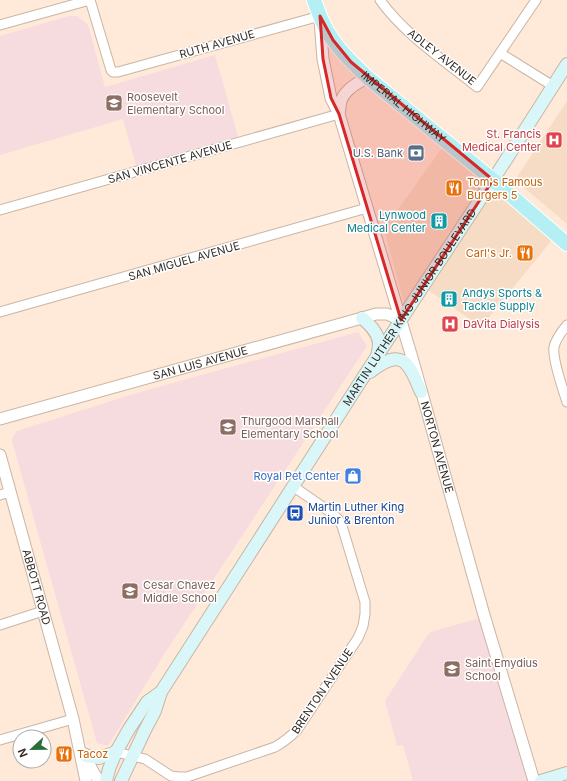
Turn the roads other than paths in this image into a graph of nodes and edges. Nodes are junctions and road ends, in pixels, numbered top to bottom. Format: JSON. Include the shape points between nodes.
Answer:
{"nodes":[{"id":1,"x":90,"y":0,"type":"edge"},
{"id":2,"x":314,"y":0,"type":"edge"},
{"id":3,"x":380,"y":0,"type":"edge"},
{"id":4,"x":536,"y":0,"type":"edge"},
{"id":5,"x":320,"y":16,"type":"junction"},
{"id":6,"x":0,"y":25,"type":"edge"},
{"id":7,"x":500,"y":53,"type":"junction"},
{"id":8,"x":567,"y":64,"type":"edge"},
{"id":9,"x":367,"y":77,"type":"junction"},
{"id":10,"x":553,"y":86,"type":"junction"},
{"id":11,"x":339,"y":114,"type":"junction"},
{"id":12,"x":493,"y":180,"type":"junction"},
{"id":13,"x":367,"y":208,"type":"junction"},
{"id":14,"x":0,"y":210,"type":"edge"},
{"id":15,"x":567,"y":244,"type":"edge"},
{"id":16,"x":0,"y":312,"type":"edge"},
{"id":17,"x":362,"y":318,"type":"junction"},
{"id":18,"x":401,"y":320,"type":"junction"},
{"id":19,"x":567,"y":325,"type":"edge"},
{"id":20,"x":377,"y":357,"type":"junction"},
{"id":21,"x":364,"y":376,"type":"junction"},
{"id":22,"x":421,"y":392,"type":"junction"},
{"id":23,"x":567,"y":402,"type":"edge"},
{"id":24,"x":0,"y":419,"type":"edge"},
{"id":25,"x":0,"y":455,"type":"edge"},
{"id":26,"x":294,"y":487,"type":"junction"},
{"id":27,"x":5,"y":494,"type":"edge"},
{"id":28,"x":43,"y":611,"type":"junction"},
{"id":29,"x":0,"y":625,"type":"edge"},
{"id":30,"x":161,"y":692,"type":"junction"},
{"id":31,"x":73,"y":719,"type":"junction"},
{"id":32,"x":0,"y":740,"type":"edge"},
{"id":33,"x":116,"y":752,"type":"junction"},
{"id":34,"x":86,"y":756,"type":"junction"},
{"id":35,"x":133,"y":756,"type":"junction"},
{"id":36,"x":567,"y":773,"type":"edge"},
{"id":37,"x":86,"y":781,"type":"edge"},
{"id":38,"x":99,"y":781,"type":"edge"},
{"id":39,"x":106,"y":781,"type":"edge"},
{"id":40,"x":121,"y":781,"type":"edge"},
{"id":41,"x":534,"y":781,"type":"edge"},
{"id":42,"x":541,"y":781,"type":"edge"}],
"edges":[{"from":1,"to":5,"type":"street","name":"RUTH AVENUE","via":[[110,70],[113,72]]},
{"from":1,"to":6,"type":"street"},
{"from":2,"to":5,"type":"main road","name":"IMPERIAL HIGHWAY"},
{"from":3,"to":7,"type":"street","name":"ADLEY AVENUE","via":[[388,12],[414,37],[477,88]]},
{"from":4,"to":7,"type":"street"},
{"from":5,"to":9,"type":"main road","name":"IMPERIAL HIGHWAY","via":[[337,46]]},
{"from":5,"to":11,"type":"street","name":"NORTON AVENUE","via":[[323,59],[331,98]]},
{"from":7,"to":10,"type":"street"},
{"from":8,"to":10,"type":"main road","name":"MARTIN LUTHER KING JUNIOR BOULEVARD"},
{"from":9,"to":11,"type":"street","via":[[348,90],[342,100]]},
{"from":9,"to":12,"type":"main road","name":"IMPERIAL HIGHWAY"},
{"from":10,"to":12,"type":"main road","name":"MARTIN LUTHER KING JUNIOR BOULEVARD"},
{"from":11,"to":13,"type":"street","name":"NORTON AVENUE"},
{"from":11,"to":14,"type":"street","name":"SAN VINCENTE AVENUE"},
{"from":12,"to":15,"type":"main road","name":"IMPERIAL HIGHWAY"},
{"from":12,"to":18,"type":"main road","name":"MARTIN LUTHER KING JUNIOR BOULEVARD"},
{"from":13,"to":16,"type":"street","name":"SAN MIGUEL AVENUE"},
{"from":13,"to":18,"type":"street","name":"NORTON AVENUE"},
{"from":17,"to":18,"type":"street","name":"SAN LUIS AVENUE","via":[[388,314]]},
{"from":17,"to":20,"type":"main road","via":[[376,334],[379,342]]},
{"from":17,"to":24,"type":"street","name":"SAN LUIS AVENUE"},
{"from":18,"to":20,"type":"main road","name":"MARTIN LUTHER KING JUNIOR BOULEVARD"},
{"from":18,"to":22,"type":"street","name":"NORTON AVENUE"},
{"from":19,"to":23,"type":"street","via":[[556,341],[554,351]]},
{"from":20,"to":21,"type":"main road","name":"MARTIN LUTHER KING JUNIOR BOULEVARD"},
{"from":21,"to":22,"type":"main road","via":[[385,362],[397,359],[412,370]]},
{"from":21,"to":26,"type":"main road","name":"MARTIN LUTHER KING JUNIOR BOULEVARD"},
{"from":22,"to":41,"type":"street","name":"NORTON AVENUE"},
{"from":25,"to":27,"type":"street","name":"ABBOTT ROAD"},
{"from":26,"to":30,"type":"main road","name":"MARTIN LUTHER KING JUNIOR BOULEVARD"},
{"from":26,"to":35,"type":"street","name":"BRENTON AVENUE","via":[[333,514],[342,526],[365,602],[363,626],[358,638],[297,730],[275,747],[187,777],[171,776],[145,759]]},
{"from":27,"to":28,"type":"street","name":"ABBOTT ROAD"},
{"from":28,"to":29,"type":"street"},
{"from":28,"to":31,"type":"street","name":"ABBOTT ROAD"},
{"from":30,"to":33,"type":"main road","name":"MARTIN LUTHER KING JUNIOR BOULEVARD","via":[[146,702]]},
{"from":30,"to":35,"type":"main road","name":"MARTIN LUTHER KING JUNIOR BOULEVARD","via":[[155,711]]},
{"from":31,"to":32,"type":"street"},
{"from":31,"to":34,"type":"street","name":"ABBOTT ROAD"},
{"from":31,"to":37,"type":"street","name":"ABBOTT ROAD"},
{"from":33,"to":34,"type":"main road","via":[[99,758]]},
{"from":33,"to":35,"type":"street","name":"BRENTON AVENUE"},
{"from":33,"to":39,"type":"main road","name":"MARTIN LUTHER KING JUNIOR BOULEVARD"},
{"from":34,"to":38,"type":"street","name":"ABBOTT ROAD"},
{"from":35,"to":40,"type":"main road","name":"MARTIN LUTHER KING JUNIOR BOULEVARD"},
{"from":36,"to":42,"type":"main road"}]}
